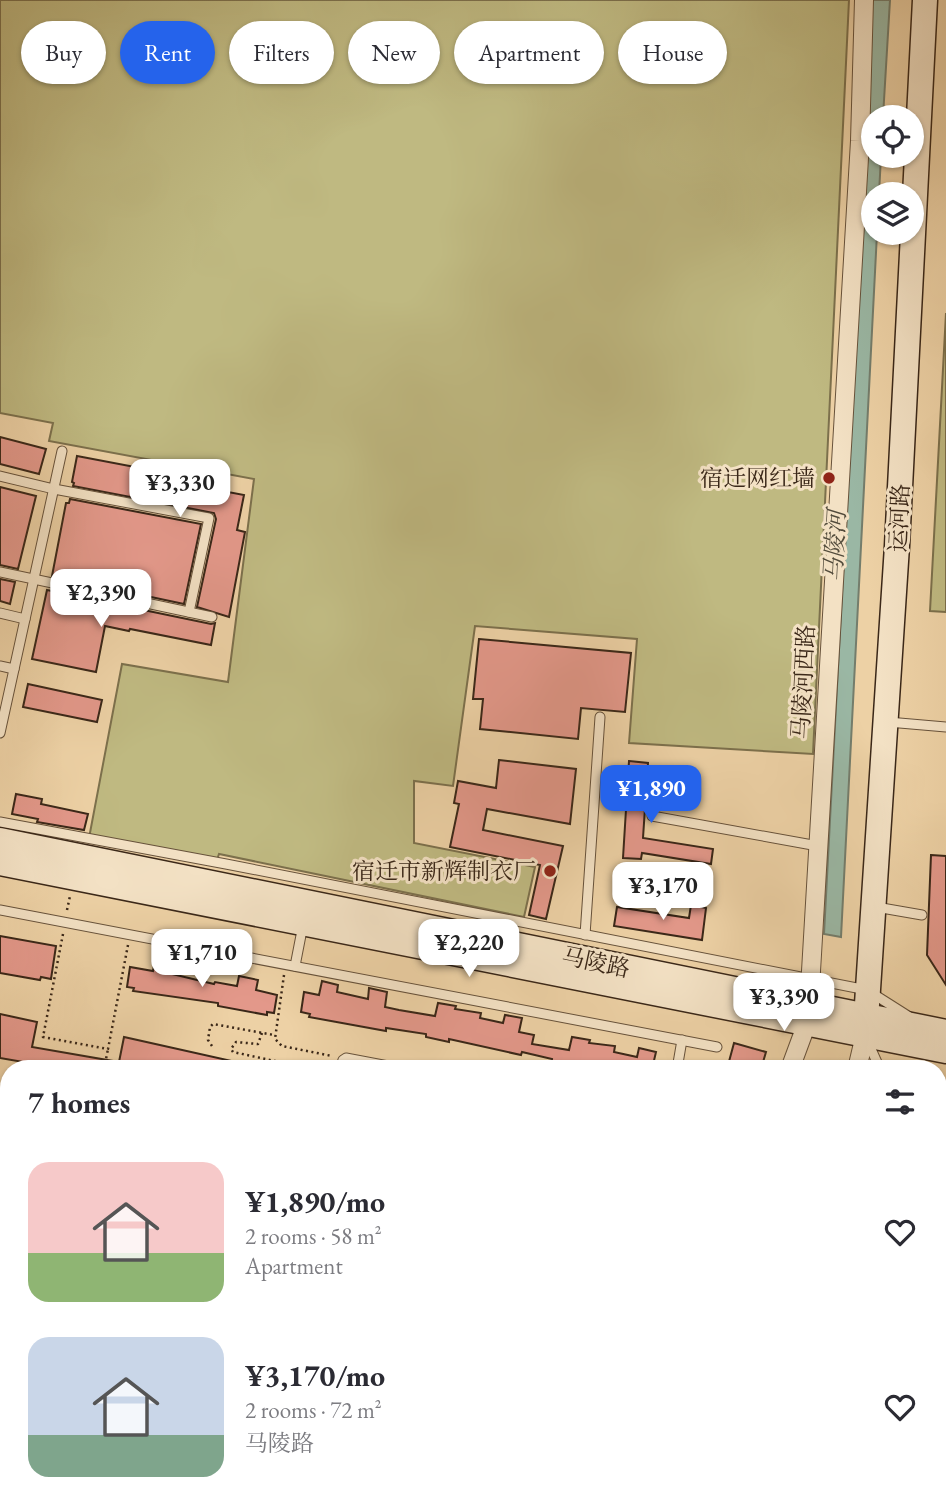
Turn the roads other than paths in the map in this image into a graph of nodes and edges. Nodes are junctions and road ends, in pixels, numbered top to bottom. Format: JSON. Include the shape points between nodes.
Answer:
{"nodes":[{"id":1,"x":864,"y":0,"type":"edge"},
{"id":2,"x":925,"y":0,"type":"edge"},
{"id":3,"x":62,"y":451,"type":"dead end"},
{"id":4,"x":0,"y":476,"type":"edge"},
{"id":5,"x":54,"y":489,"type":"junction"},
{"id":6,"x":0,"y":572,"type":"edge"},
{"id":7,"x":33,"y":580,"type":"junction"},
{"id":8,"x":189,"y":612,"type":"junction"},
{"id":9,"x":0,"y":613,"type":"edge"},
{"id":10,"x":212,"y":617,"type":"dead end"},
{"id":11,"x":25,"y":619,"type":"junction"},
{"id":12,"x":0,"y":666,"type":"edge"},
{"id":13,"x":14,"y":669,"type":"junction"},
{"id":14,"x":600,"y":717,"type":"dead end"},
{"id":15,"x":887,"y":722,"type":"junction"},
{"id":16,"x":946,"y":727,"type":"edge"},
{"id":17,"x":0,"y":732,"type":"edge"},
{"id":18,"x":652,"y":816,"type":"dead end"},
{"id":19,"x":0,"y":822,"type":"edge"},
{"id":20,"x":0,"y":840,"type":"edge"},
{"id":21,"x":818,"y":846,"type":"junction"},
{"id":22,"x":0,"y":863,"type":"edge"},
{"id":23,"x":873,"y":906,"type":"junction"},
{"id":24,"x":0,"y":910,"type":"edge"},
{"id":25,"x":305,"y":913,"type":"junction"},
{"id":26,"x":922,"y":915,"type":"dead end"},
{"id":27,"x":585,"y":934,"type":"junction"},
{"id":28,"x":290,"y":965,"type":"junction"},
{"id":29,"x":810,"y":979,"type":"junction"},
{"id":30,"x":867,"y":990,"type":"junction"},
{"id":31,"x":808,"y":1014,"type":"junction"},
{"id":32,"x":866,"y":1026,"type":"junction"},
{"id":33,"x":937,"y":1030,"type":"edge"},
{"id":34,"x":682,"y":1040,"type":"junction"},
{"id":35,"x":717,"y":1047,"type":"dead end"},
{"id":36,"x":946,"y":1051,"type":"edge"},
{"id":37,"x":679,"y":1060,"type":"edge"},
{"id":38,"x":793,"y":1060,"type":"edge"},
{"id":39,"x":859,"y":1060,"type":"edge"},
{"id":40,"x":877,"y":1060,"type":"edge"}],
"edges":[{"from":1,"to":21,"type":"street","name":"马陵河西路","via":[[860,141]]},
{"from":2,"to":15,"type":"street","name":"运河路"},
{"from":3,"to":5,"type":"lane"},
{"from":4,"to":5,"type":"lane"},
{"from":5,"to":7,"type":"lane"},
{"from":5,"to":8,"type":"lane","via":[[209,518]]},
{"from":6,"to":7,"type":"lane"},
{"from":7,"to":8,"type":"lane"},
{"from":7,"to":11,"type":"lane"},
{"from":8,"to":10,"type":"lane"},
{"from":9,"to":11,"type":"lane"},
{"from":11,"to":13,"type":"lane"},
{"from":12,"to":13,"type":"lane"},
{"from":13,"to":17,"type":"lane"},
{"from":14,"to":27,"type":"lane"},
{"from":15,"to":16,"type":"lane"},
{"from":15,"to":23,"type":"street","name":"运河路"},
{"from":18,"to":21,"type":"lane"},
{"from":19,"to":27,"type":"lane"},
{"from":20,"to":25,"type":"street","name":"马陵路"},
{"from":21,"to":29,"type":"street","name":"马陵河西路"},
{"from":22,"to":25,"type":"street","name":"马陵路"},
{"from":23,"to":26,"type":"lane"},
{"from":23,"to":30,"type":"street","name":"运河路"},
{"from":24,"to":28,"type":"lane"},
{"from":25,"to":28,"type":"lane"},
{"from":25,"to":31,"type":"street","name":"马陵路"},
{"from":27,"to":29,"type":"lane"},
{"from":28,"to":34,"type":"lane"},
{"from":29,"to":30,"type":"lane"},
{"from":29,"to":31,"type":"street","name":"马陵河西路"},
{"from":30,"to":32,"type":"street","name":"运河路"},
{"from":30,"to":33,"type":"lane"},
{"from":31,"to":32,"type":"street","name":"马陵路"},
{"from":31,"to":38,"type":"street","name":"马陵河西路"},
{"from":32,"to":33,"type":"street","name":"马陵路"},
{"from":32,"to":36,"type":"street","name":"马陵路"},
{"from":32,"to":39,"type":"street"},
{"from":32,"to":40,"type":"lane"},
{"from":34,"to":35,"type":"lane"},
{"from":34,"to":37,"type":"lane"}]}
